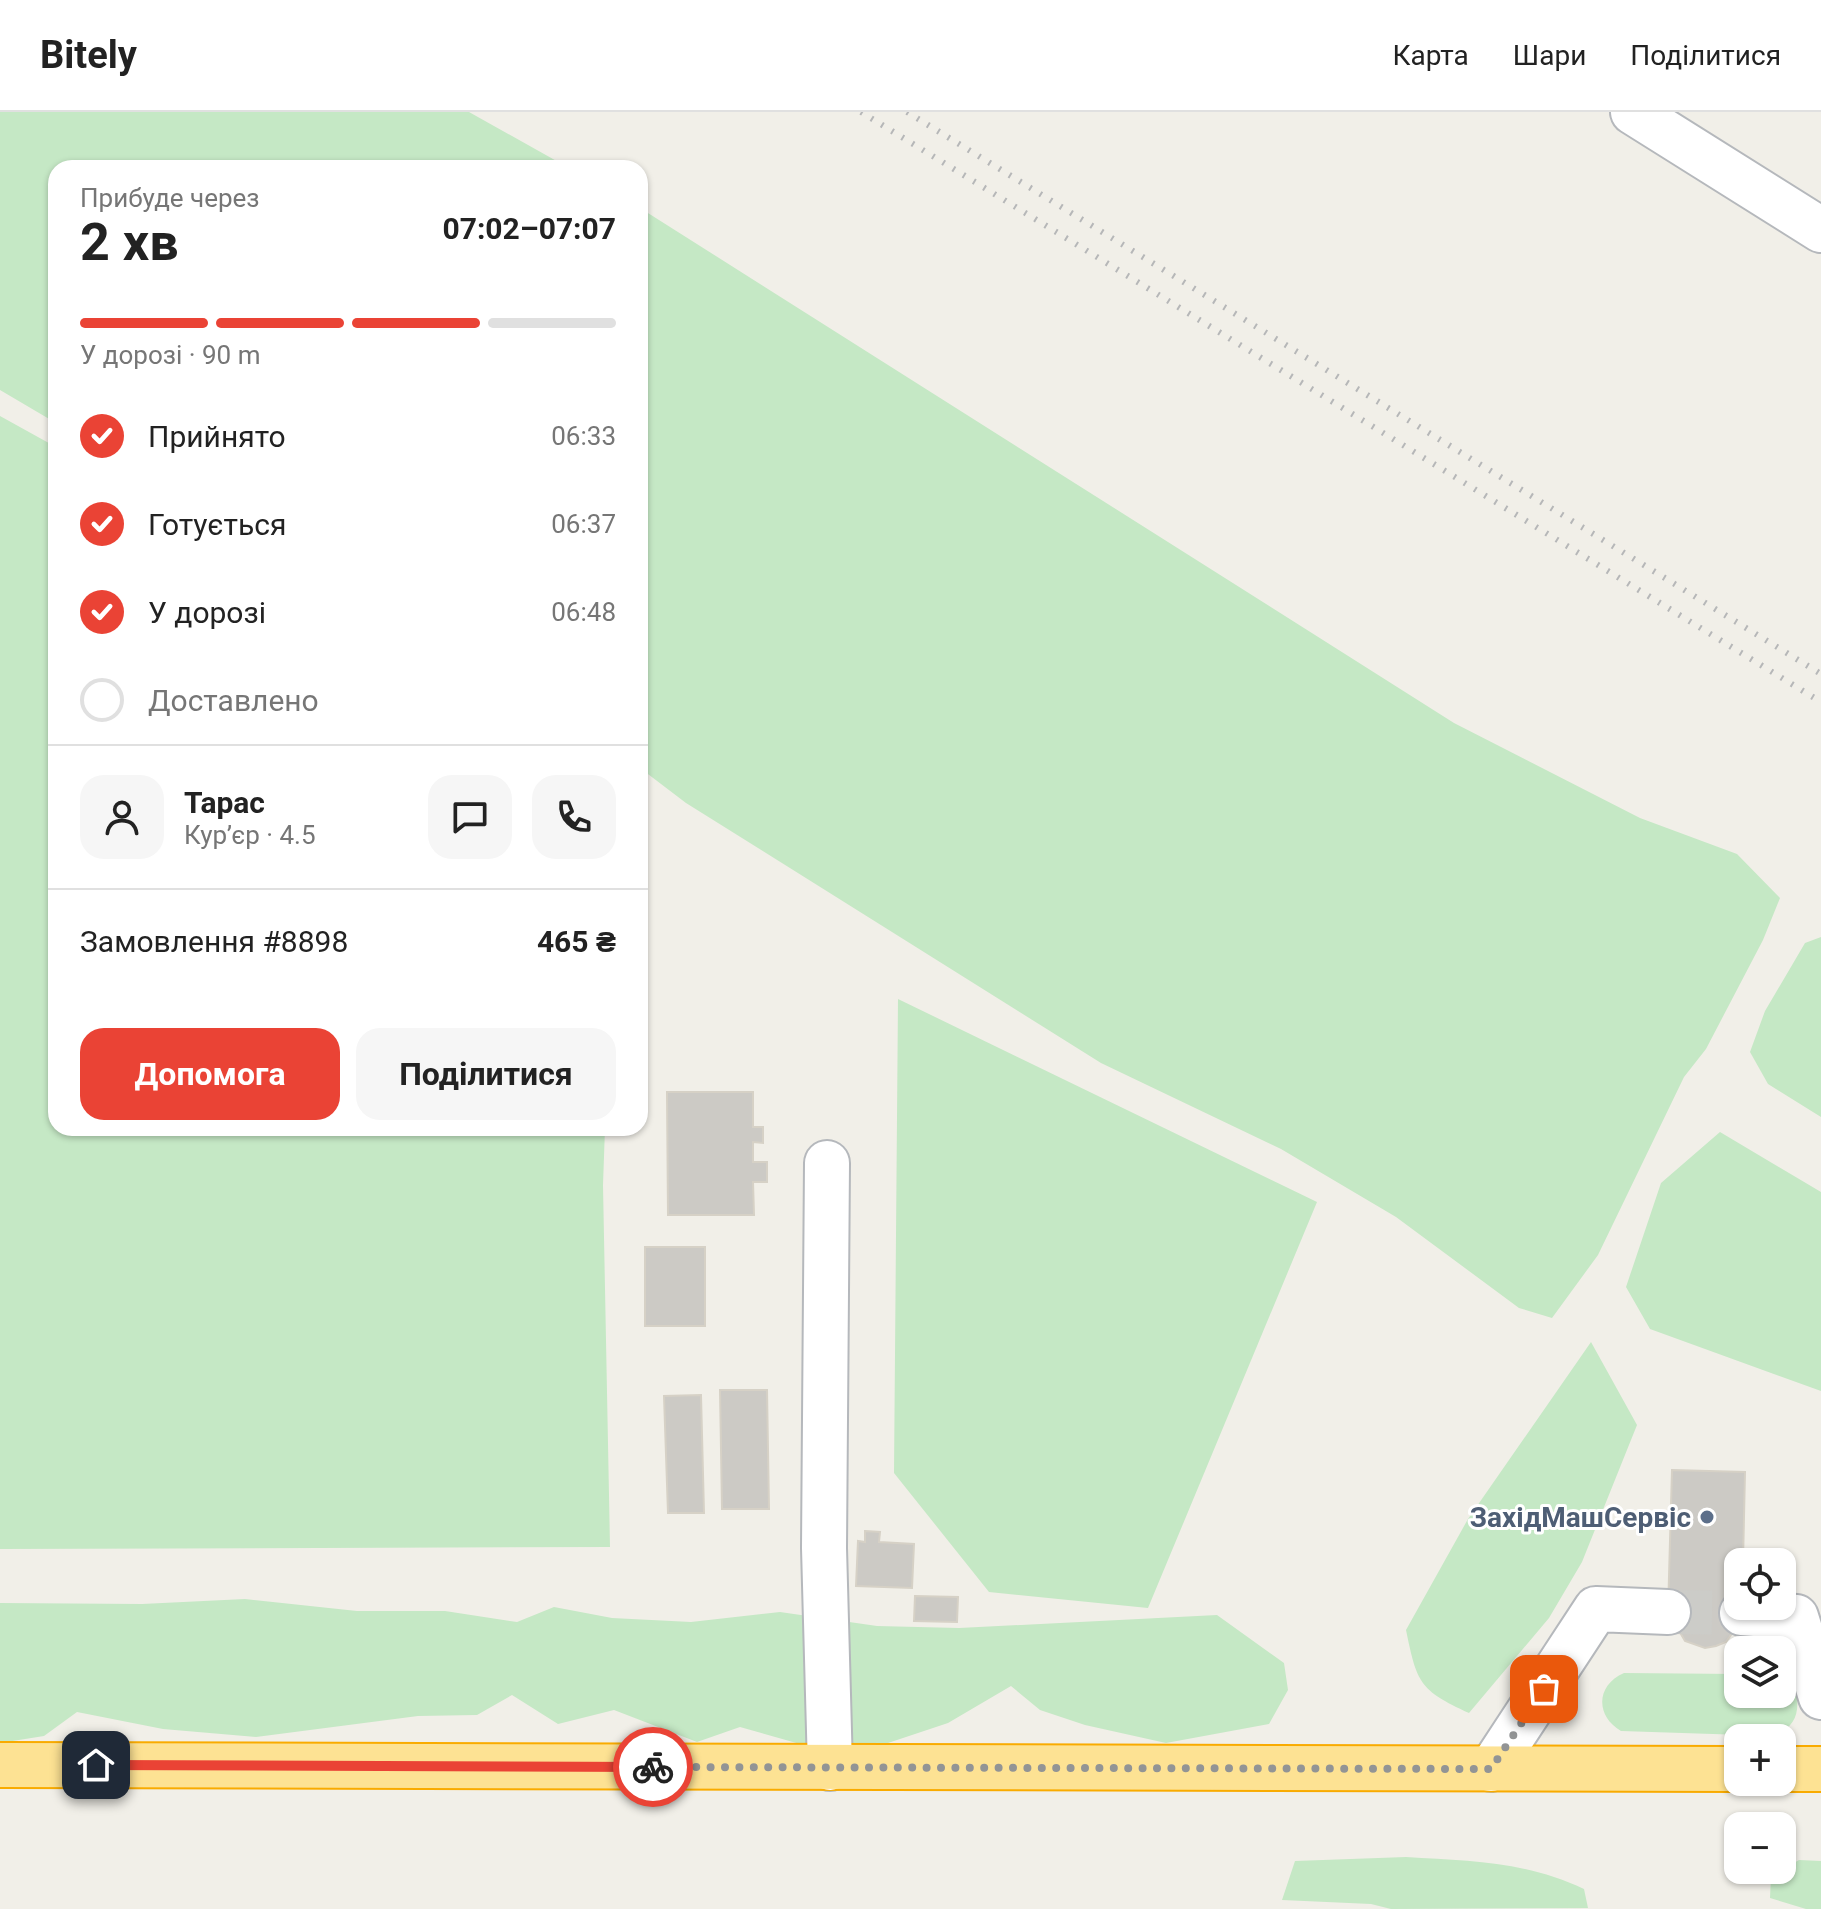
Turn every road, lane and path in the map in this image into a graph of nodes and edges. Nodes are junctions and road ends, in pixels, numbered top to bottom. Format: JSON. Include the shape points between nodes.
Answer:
{"nodes":[{"id":1,"x":1633,"y":112,"type":"edge"},
{"id":2,"x":1821,"y":230,"type":"edge"},
{"id":3,"x":827,"y":1163,"type":"dead end"},
{"id":4,"x":1808,"y":1611,"type":"edge"},
{"id":5,"x":1668,"y":1612,"type":"tunnel mouth"},
{"id":6,"x":1821,"y":1697,"type":"edge"},
{"id":7,"x":0,"y":1765,"type":"edge"},
{"id":8,"x":830,"y":1768,"type":"junction"},
{"id":9,"x":1491,"y":1769,"type":"junction"},
{"id":10,"x":1724,"y":1769,"type":"edge"},
{"id":11,"x":1796,"y":1769,"type":"edge"},
{"id":12,"x":1821,"y":1769,"type":"edge"}],
"edges":[{"from":1,"to":2,"type":"lane"},
{"from":3,"to":8,"type":"lane","via":[[824,1548]]},
{"from":4,"to":6,"type":"lane"},
{"from":5,"to":9,"type":"lane","via":[[1596,1609]]},
{"from":7,"to":8,"type":"highway"},
{"from":8,"to":9,"type":"highway"},
{"from":9,"to":10,"type":"highway"},
{"from":11,"to":12,"type":"highway"}]}
